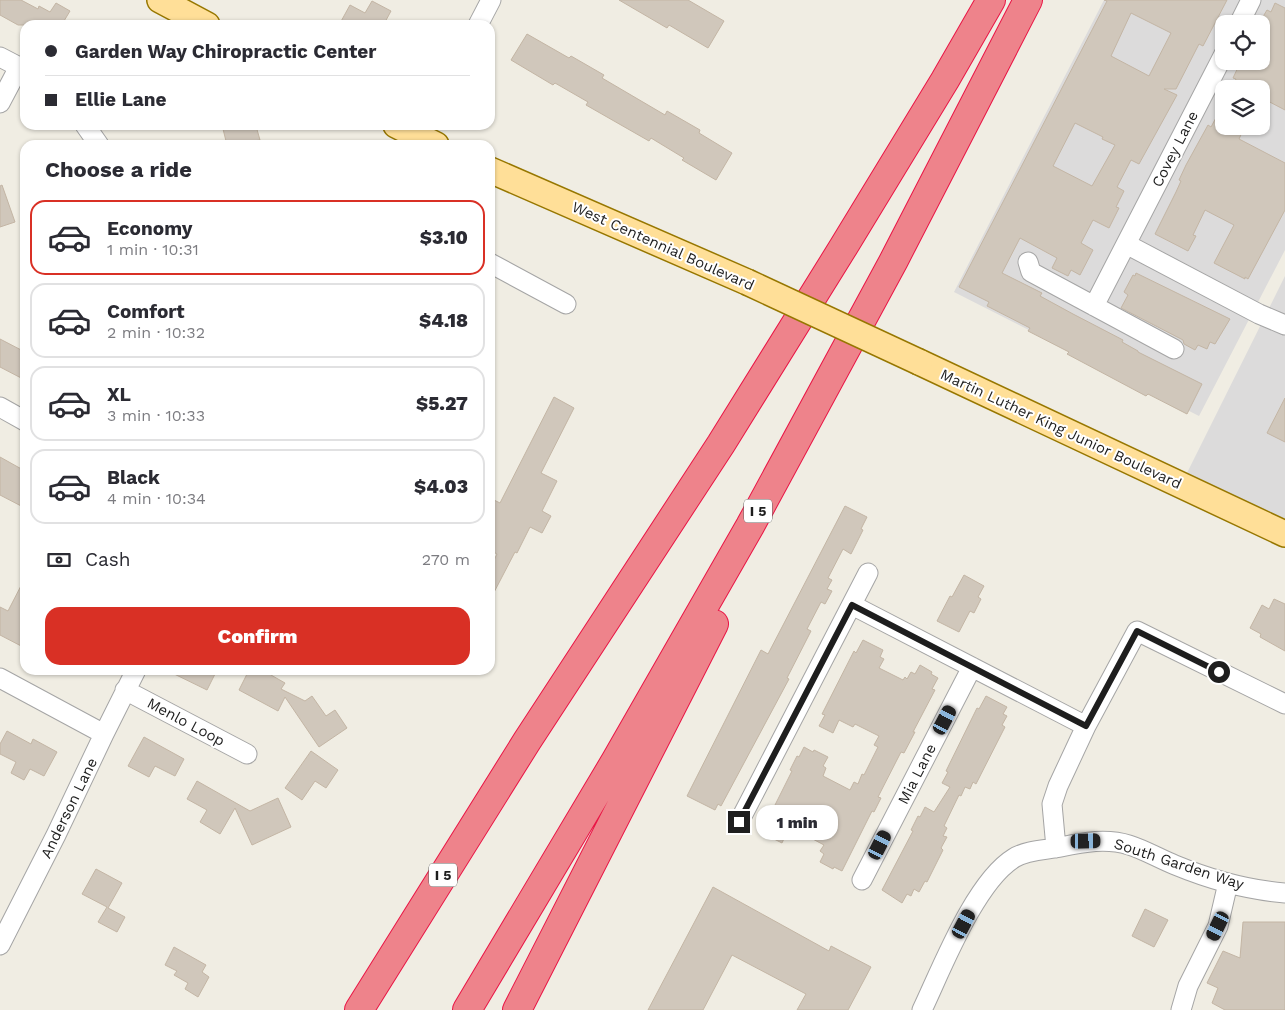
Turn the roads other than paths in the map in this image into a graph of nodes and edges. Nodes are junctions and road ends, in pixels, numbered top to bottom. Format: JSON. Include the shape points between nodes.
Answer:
{"nodes":[{"id":1,"x":160,"y":0,"type":"edge"},
{"id":2,"x":491,"y":0,"type":"edge"},
{"id":3,"x":991,"y":0,"type":"edge"},
{"id":4,"x":1028,"y":0,"type":"edge"},
{"id":5,"x":1251,"y":0,"type":"edge"},
{"id":6,"x":1244,"y":15,"type":"edge"},
{"id":7,"x":198,"y":20,"type":"edge"},
{"id":8,"x":481,"y":20,"type":"edge"},
{"id":9,"x":0,"y":57,"type":"edge"},
{"id":10,"x":20,"y":67,"type":"edge"},
{"id":11,"x":1216,"y":70,"type":"edge"},
{"id":12,"x":20,"y":71,"type":"edge"},
{"id":13,"x":0,"y":103,"type":"edge"},
{"id":14,"x":407,"y":130,"type":"edge"},
{"id":15,"x":425,"y":138,"type":"edge"},
{"id":16,"x":495,"y":172,"type":"edge"},
{"id":17,"x":1126,"y":244,"type":"junction"},
{"id":18,"x":1028,"y":262,"type":"dead end"},
{"id":19,"x":495,"y":266,"type":"edge"},
{"id":20,"x":566,"y":304,"type":"dead end"},
{"id":21,"x":1094,"y":306,"type":"junction"},
{"id":22,"x":836,"y":324,"type":"joint"},
{"id":23,"x":1285,"y":325,"type":"edge"},
{"id":24,"x":1174,"y":349,"type":"dead end"},
{"id":25,"x":0,"y":408,"type":"edge"},
{"id":26,"x":20,"y":418,"type":"edge"},
{"id":27,"x":750,"y":526,"type":"junction"},
{"id":28,"x":1285,"y":534,"type":"edge"},
{"id":29,"x":868,"y":573,"type":"dead end"},
{"id":30,"x":852,"y":605,"type":"junction"},
{"id":31,"x":972,"y":667,"type":"junction"},
{"id":32,"x":133,"y":675,"type":"edge"},
{"id":33,"x":0,"y":678,"type":"edge"},
{"id":34,"x":125,"y":690,"type":"junction"},
{"id":35,"x":1285,"y":704,"type":"edge"},
{"id":36,"x":1086,"y":726,"type":"junction"},
{"id":37,"x":104,"y":734,"type":"junction"},
{"id":38,"x":247,"y":754,"type":"dead end"},
{"id":39,"x":739,"y":822,"type":"dead end"},
{"id":40,"x":1056,"y":848,"type":"junction"},
{"id":41,"x":862,"y":880,"type":"dead end"},
{"id":42,"x":1228,"y":883,"type":"junction"},
{"id":43,"x":1285,"y":892,"type":"edge"},
{"id":44,"x":0,"y":945,"type":"edge"},
{"id":45,"x":359,"y":1010,"type":"edge"},
{"id":46,"x":467,"y":1010,"type":"edge"},
{"id":47,"x":517,"y":1010,"type":"edge"},
{"id":48,"x":922,"y":1010,"type":"edge"},
{"id":49,"x":1182,"y":1010,"type":"edge"}],
"edges":[{"from":1,"to":7,"type":"main road"},
{"from":2,"to":8,"type":"street"},
{"from":3,"to":45,"type":"highway","number":"I 5","via":[[721,444],[527,741]]},
{"from":4,"to":27,"type":"highway","number":"I 5","via":[[894,260]]},
{"from":5,"to":6,"type":"street"},
{"from":9,"to":10,"type":"street"},
{"from":11,"to":17,"type":"street","name":"Covey Lane"},
{"from":12,"to":13,"type":"street"},
{"from":14,"to":15,"type":"main road"},
{"from":16,"to":22,"type":"main road","name":"West Centennial Boulevard","bridge":true},
{"from":17,"to":21,"type":"street","name":"Covey Lane"},
{"from":17,"to":23,"type":"street"},
{"from":18,"to":21,"type":"street","via":[[1031,272]]},
{"from":19,"to":20,"type":"street"},
{"from":21,"to":24,"type":"street"},
{"from":22,"to":28,"type":"main road","name":"Martin Luther King Junior Boulevard","bridge":true},
{"from":25,"to":26,"type":"street"},
{"from":27,"to":46,"type":"highway","number":"I 5"},
{"from":27,"to":47,"type":"highway","via":[[738,578]]},
{"from":29,"to":30,"type":"street"},
{"from":30,"to":31,"type":"street"},
{"from":30,"to":39,"type":"street"},
{"from":31,"to":36,"type":"street"},
{"from":31,"to":41,"type":"street","name":"Mia Lane"},
{"from":32,"to":34,"type":"street","name":"Anderson Lane"},
{"from":33,"to":37,"type":"street"},
{"from":34,"to":37,"type":"street","name":"Anderson Lane"},
{"from":34,"to":38,"type":"street","name":"Menlo Loop"},
{"from":35,"to":36,"type":"street","via":[[1137,631]]},
{"from":36,"to":40,"type":"street","via":[[1052,804]]},
{"from":37,"to":44,"type":"street","name":"Anderson Lane"},
{"from":40,"to":42,"type":"street","name":"South Garden Way","via":[[1086,841],[1129,845]]},
{"from":40,"to":48,"type":"street","name":"South Garden Way","via":[[1014,858],[995,874],[980,894]]},
{"from":42,"to":43,"type":"street","name":"South Garden Way"},
{"from":42,"to":49,"type":"street","via":[[1218,926],[1188,986]]}]}
